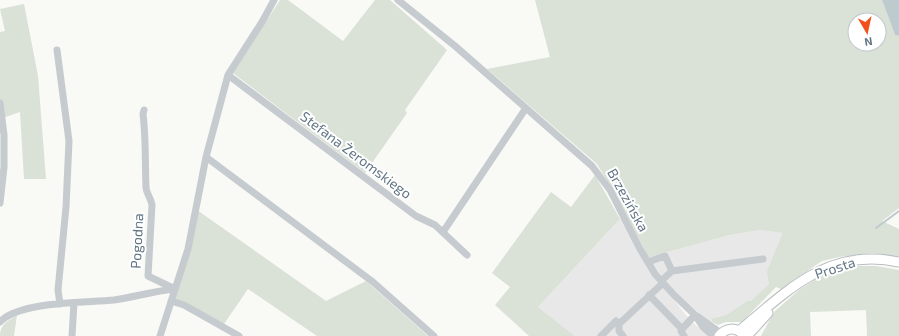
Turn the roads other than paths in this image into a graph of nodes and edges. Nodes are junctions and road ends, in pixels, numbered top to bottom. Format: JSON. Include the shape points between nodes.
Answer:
{"nodes":[{"id":1,"x":274,"y":0,"type":"edge"},
{"id":2,"x":398,"y":0,"type":"edge"},
{"id":3,"x":57,"y":50,"type":"dead end"},
{"id":4,"x":228,"y":76,"type":"junction"},
{"id":5,"x":0,"y":103,"type":"edge"},
{"id":6,"x":526,"y":108,"type":"junction"},
{"id":7,"x":144,"y":110,"type":"dead end"},
{"id":8,"x":206,"y":157,"type":"junction"},
{"id":9,"x":0,"y":203,"type":"edge"},
{"id":10,"x":443,"y":232,"type":"junction"},
{"id":11,"x":467,"y":255,"type":"dead end"},
{"id":12,"x":763,"y":259,"type":"dead end"},
{"id":13,"x":648,"y":262,"type":"junction"},
{"id":14,"x":899,"y":262,"type":"edge"},
{"id":15,"x":672,"y":271,"type":"junction"},
{"id":16,"x":662,"y":282,"type":"junction"},
{"id":17,"x":175,"y":290,"type":"junction"},
{"id":18,"x":649,"y":295,"type":"junction"},
{"id":19,"x":171,"y":301,"type":"junction"},
{"id":20,"x":74,"y":303,"type":"junction"},
{"id":21,"x":60,"y":304,"type":"junction"},
{"id":22,"x":695,"y":315,"type":"junction"},
{"id":23,"x":0,"y":322,"type":"edge"},
{"id":24,"x":619,"y":324,"type":"junction"},
{"id":25,"x":683,"y":332,"type":"edge"},
{"id":26,"x":744,"y":334,"type":"edge"},
{"id":27,"x":718,"y":335,"type":"edge"},
{"id":28,"x":72,"y":336,"type":"edge"},
{"id":29,"x":160,"y":336,"type":"edge"},
{"id":30,"x":239,"y":336,"type":"edge"},
{"id":31,"x":434,"y":336,"type":"edge"},
{"id":32,"x":601,"y":336,"type":"edge"},
{"id":33,"x":623,"y":336,"type":"edge"}],
"edges":[{"from":1,"to":4,"type":"street"},
{"from":2,"to":6,"type":"street","name":"Brzezińska"},
{"from":3,"to":21,"type":"street","via":[[69,141],[58,290]]},
{"from":4,"to":8,"type":"street"},
{"from":4,"to":10,"type":"street","name":"Stefana Żeromskiego","via":[[416,216]]},
{"from":5,"to":9,"type":"street","via":[[4,167]]},
{"from":6,"to":10,"type":"street"},
{"from":6,"to":13,"type":"street","name":"Brzezińska","via":[[597,171],[610,190]]},
{"from":7,"to":17,"type":"street","name":"Pogodna","via":[[146,189],[152,205],[148,276]]},
{"from":8,"to":17,"type":"street","via":[[188,249]]},
{"from":8,"to":31,"type":"street","via":[[373,282]]},
{"from":10,"to":11,"type":"street","name":"Stefana Żeromskiego"},
{"from":12,"to":15,"type":"street"},
{"from":13,"to":15,"type":"street","via":[[665,256]]},
{"from":13,"to":16,"type":"street","name":"Brzezińska"},
{"from":14,"to":26,"type":"main road","name":"Prosta","via":[[868,260],[838,264],[810,276],[778,300]]},
{"from":15,"to":16,"type":"street"},
{"from":16,"to":18,"type":"street"},
{"from":16,"to":22,"type":"street","name":"Brzezińska"},
{"from":17,"to":19,"type":"street"},
{"from":17,"to":20,"type":"street"},
{"from":18,"to":24,"type":"street"},
{"from":18,"to":25,"type":"street"},
{"from":19,"to":29,"type":"street"},
{"from":19,"to":30,"type":"street","via":[[184,305]]},
{"from":20,"to":21,"type":"street"},
{"from":20,"to":28,"type":"street"},
{"from":21,"to":23,"type":"street","via":[[27,309]]},
{"from":22,"to":25,"type":"street"},
{"from":22,"to":27,"type":"street","name":"Brzezińska","via":[[708,322]]},
{"from":24,"to":32,"type":"street","via":[[616,321]]},
{"from":24,"to":33,"type":"street","via":[[619,331]]},
{"from":26,"to":27,"type":"main road","via":[[728,329]]}]}
